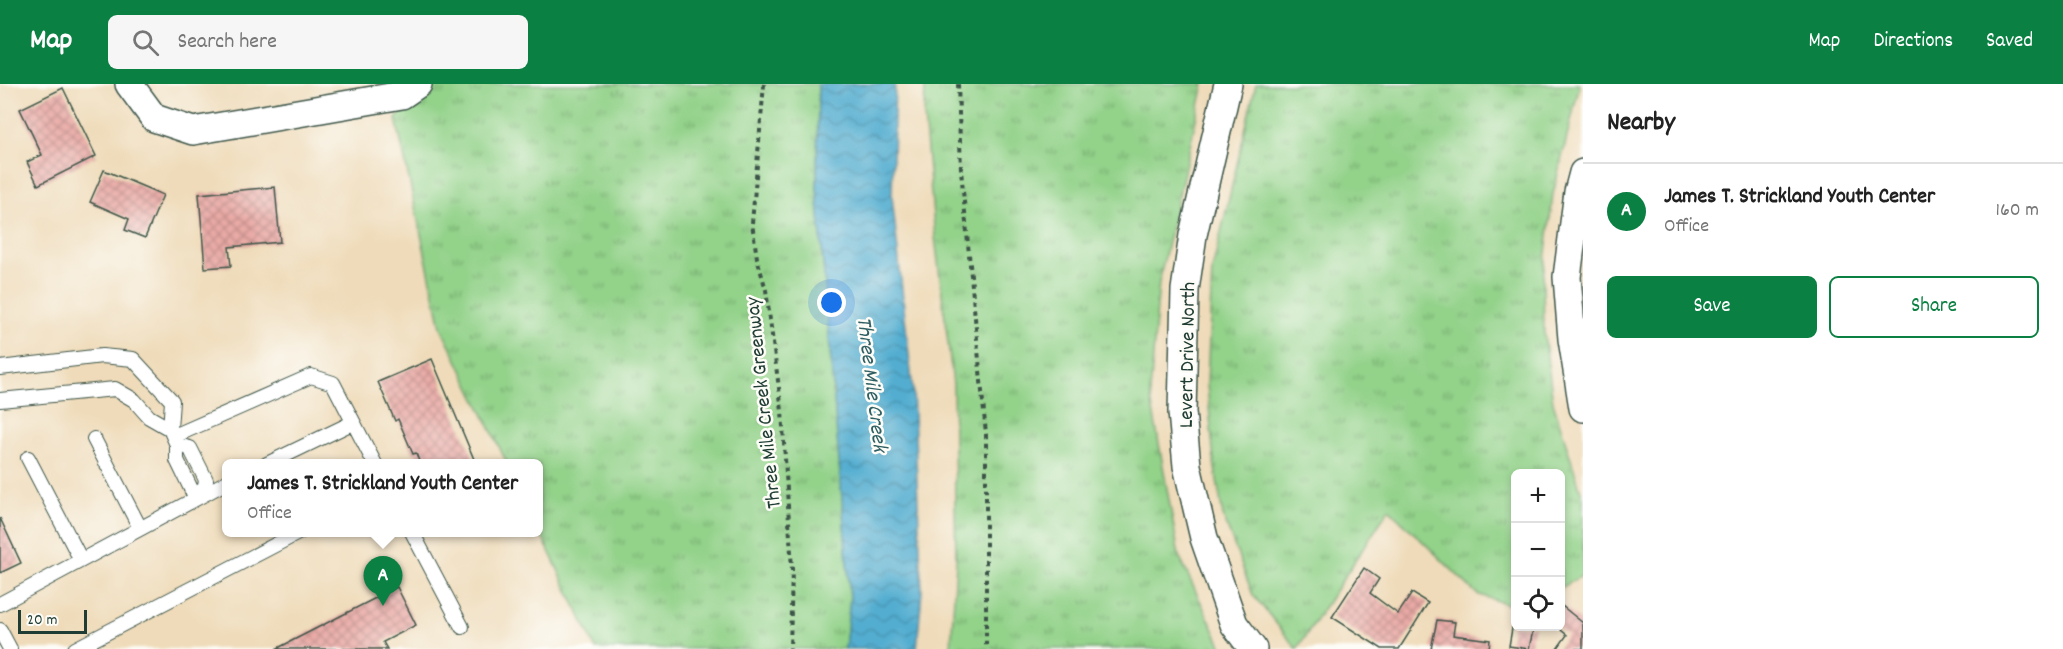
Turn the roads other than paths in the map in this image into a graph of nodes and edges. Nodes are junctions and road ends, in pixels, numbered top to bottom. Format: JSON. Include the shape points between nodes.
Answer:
{"nodes":[{"id":1,"x":129,"y":84,"type":"edge"},
{"id":2,"x":418,"y":84,"type":"edge"},
{"id":3,"x":1228,"y":84,"type":"edge"},
{"id":4,"x":1583,"y":173,"type":"edge"},
{"id":5,"x":0,"y":368,"type":"edge"},
{"id":6,"x":0,"y":400,"type":"edge"},
{"id":7,"x":1583,"y":408,"type":"edge"},
{"id":8,"x":352,"y":423,"type":"junction"},
{"id":9,"x":174,"y":437,"type":"junction"},
{"id":10,"x":94,"y":439,"type":"dead end"},
{"id":11,"x":28,"y":458,"type":"dead end"},
{"id":12,"x":277,"y":459,"type":"edge"},
{"id":13,"x":372,"y":459,"type":"edge"},
{"id":14,"x":222,"y":484,"type":"edge"},
{"id":15,"x":204,"y":493,"type":"junction"},
{"id":16,"x":140,"y":528,"type":"junction"},
{"id":17,"x":290,"y":537,"type":"edge"},
{"id":18,"x":415,"y":537,"type":"edge"},
{"id":19,"x":81,"y":560,"type":"junction"},
{"id":20,"x":0,"y":604,"type":"edge"},
{"id":21,"x":462,"y":627,"type":"dead end"},
{"id":22,"x":0,"y":630,"type":"edge"},
{"id":23,"x":10,"y":649,"type":"edge"},
{"id":24,"x":75,"y":649,"type":"edge"},
{"id":25,"x":1253,"y":649,"type":"edge"}],
"edges":[{"from":1,"to":2,"type":"street","via":[[154,118],[193,131],[402,95]]},
{"from":3,"to":25,"type":"street","name":"Levert Drive North","via":[[1185,290],[1182,412],[1187,466],[1204,538],[1234,624]]},
{"from":4,"to":7,"type":"street","via":[[1567,277]]},
{"from":5,"to":9,"type":"lane","via":[[102,356],[133,359],[172,400]]},
{"from":6,"to":9,"type":"lane","via":[[116,389],[134,400]]},
{"from":8,"to":9,"type":"lane","via":[[333,383],[311,376]]},
{"from":8,"to":12,"type":"lane"},
{"from":8,"to":13,"type":"lane"},
{"from":9,"to":15,"type":"lane","via":[[177,460],[192,491]]},
{"from":10,"to":16,"type":"lane"},
{"from":11,"to":19,"type":"lane"},
{"from":14,"to":15,"type":"lane"},
{"from":15,"to":16,"type":"lane"},
{"from":16,"to":19,"type":"lane"},
{"from":17,"to":24,"type":"lane"},
{"from":18,"to":21,"type":"lane"},
{"from":19,"to":20,"type":"lane"},
{"from":22,"to":23,"type":"lane"}]}
